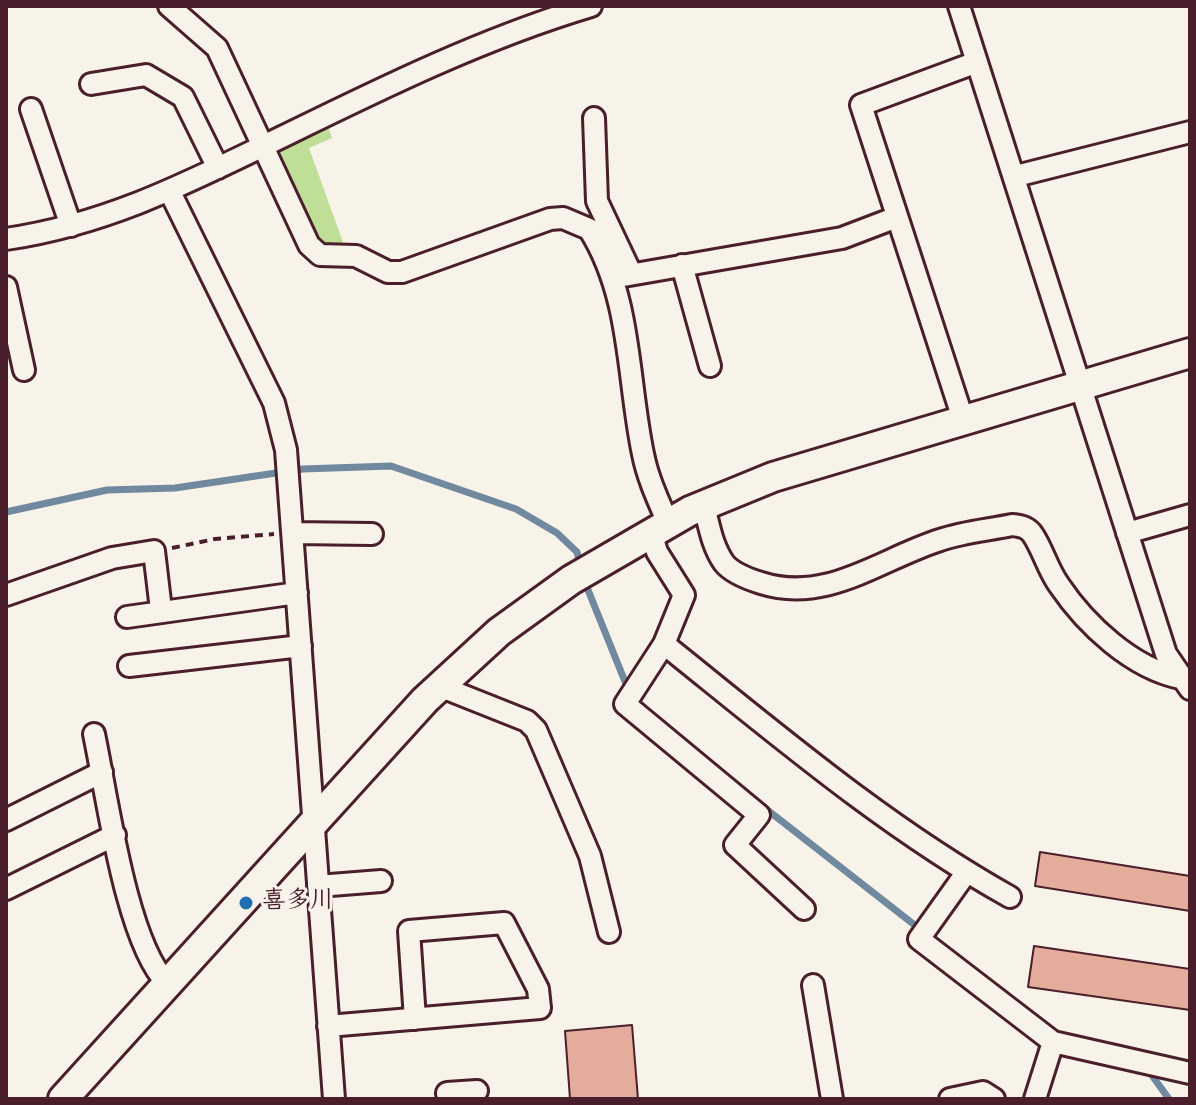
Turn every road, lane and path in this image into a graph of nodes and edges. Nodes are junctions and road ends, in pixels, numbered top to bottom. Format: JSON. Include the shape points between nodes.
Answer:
{"nodes":[{"id":1,"x":169,"y":6,"type":"edge"},
{"id":2,"x":591,"y":6,"type":"edge"},
{"id":3,"x":959,"y":6,"type":"edge"},
{"id":4,"x":977,"y":62,"type":"junction"},
{"id":5,"x":91,"y":84,"type":"dead end"},
{"id":6,"x":31,"y":109,"type":"dead end"},
{"id":7,"x":594,"y":118,"type":"dead end"},
{"id":8,"x":1190,"y":132,"type":"edge"},
{"id":9,"x":264,"y":145,"type":"junction"},
{"id":10,"x":218,"y":168,"type":"junction"},
{"id":11,"x":1016,"y":176,"type":"junction"},
{"id":12,"x":170,"y":192,"type":"junction"},
{"id":13,"x":897,"y":217,"type":"junction"},
{"id":14,"x":71,"y":226,"type":"junction"},
{"id":15,"x":604,"y":236,"type":"junction"},
{"id":16,"x":6,"y":239,"type":"edge"},
{"id":17,"x":682,"y":265,"type":"junction"},
{"id":18,"x":621,"y":276,"type":"junction"},
{"id":19,"x":6,"y":287,"type":"edge"},
{"id":20,"x":1190,"y":353,"type":"edge"},
{"id":21,"x":710,"y":366,"type":"dead end"},
{"id":22,"x":24,"y":370,"type":"dead end"},
{"id":23,"x":1080,"y":385,"type":"junction"},
{"id":24,"x":963,"y":419,"type":"junction"},
{"id":25,"x":704,"y":506,"type":"junction"},
{"id":26,"x":1190,"y":515,"type":"edge"},
{"id":27,"x":660,"y":528,"type":"junction"},
{"id":28,"x":293,"y":533,"type":"junction"},
{"id":29,"x":1127,"y":533,"type":"junction"},
{"id":30,"x":372,"y":534,"type":"dead end"},
{"id":31,"x":154,"y":551,"type":"junction"},
{"id":32,"x":297,"y":593,"type":"junction"},
{"id":33,"x":6,"y":595,"type":"edge"},
{"id":34,"x":161,"y":610,"type":"junction"},
{"id":35,"x":127,"y":617,"type":"dead end"},
{"id":36,"x":664,"y":644,"type":"junction"},
{"id":37,"x":301,"y":646,"type":"junction"},
{"id":38,"x":129,"y":666,"type":"dead end"},
{"id":39,"x":1185,"y":683,"type":"edge"},
{"id":40,"x":439,"y":686,"type":"junction"},
{"id":41,"x":94,"y":734,"type":"dead end"},
{"id":42,"x":102,"y":772,"type":"junction"},
{"id":43,"x":6,"y":820,"type":"edge"},
{"id":44,"x":313,"y":820,"type":"junction"},
{"id":45,"x":115,"y":835,"type":"junction"},
{"id":46,"x":966,"y":873,"type":"junction"},
{"id":47,"x":381,"y":881,"type":"dead end"},
{"id":48,"x":318,"y":886,"type":"junction"},
{"id":49,"x":6,"y":889,"type":"edge"},
{"id":50,"x":1010,"y":897,"type":"dead end"},
{"id":51,"x":804,"y":909,"type":"dead end"},
{"id":52,"x":609,"y":932,"type":"dead end"},
{"id":53,"x":167,"y":983,"type":"junction"},
{"id":54,"x":813,"y":985,"type":"dead end"},
{"id":55,"x":415,"y":1019,"type":"junction"},
{"id":56,"x":328,"y":1026,"type":"junction"},
{"id":57,"x":1053,"y":1042,"type":"junction"},
{"id":58,"x":1190,"y":1073,"type":"edge"},
{"id":59,"x":477,"y":1091,"type":"dead end"},
{"id":60,"x":63,"y":1099,"type":"edge"},
{"id":61,"x":334,"y":1099,"type":"edge"},
{"id":62,"x":448,"y":1099,"type":"edge"},
{"id":63,"x":832,"y":1099,"type":"edge"},
{"id":64,"x":950,"y":1099,"type":"edge"},
{"id":65,"x":994,"y":1099,"type":"edge"},
{"id":66,"x":1035,"y":1099,"type":"edge"}],
"edges":[{"from":1,"to":9,"type":"street","via":[[217,48]]},
{"from":2,"to":9,"type":"street","via":[[493,38]]},
{"from":3,"to":4,"type":"street"},
{"from":4,"to":11,"type":"street"},
{"from":4,"to":13,"type":"street","via":[[861,105]]},
{"from":5,"to":10,"type":"street","via":[[146,75],[183,97]]},
{"from":6,"to":14,"type":"street"},
{"from":7,"to":15,"type":"street","via":[[597,201]]},
{"from":8,"to":11,"type":"street"},
{"from":9,"to":10,"type":"street"},
{"from":9,"to":15,"type":"street","via":[[309,245],[320,255],[356,256],[388,272],[402,272],[550,219],[563,218]]},
{"from":10,"to":12,"type":"street"},
{"from":11,"to":23,"type":"street"},
{"from":12,"to":14,"type":"street"},
{"from":12,"to":28,"type":"street","via":[[274,403],[288,471]]},
{"from":13,"to":17,"type":"street","via":[[842,238]]},
{"from":13,"to":24,"type":"street"},
{"from":14,"to":16,"type":"street"},
{"from":15,"to":18,"type":"street"},
{"from":17,"to":18,"type":"street"},
{"from":17,"to":21,"type":"street"},
{"from":18,"to":27,"type":"street","via":[[643,455]]},
{"from":19,"to":22,"type":"street"},
{"from":20,"to":23,"type":"street"},
{"from":23,"to":24,"type":"street"},
{"from":23,"to":29,"type":"street"},
{"from":24,"to":25,"type":"street","via":[[773,477]]},
{"from":25,"to":27,"type":"street"},
{"from":25,"to":39,"type":"street","via":[[725,565],[746,578],[794,589],[853,578],[940,540],[1024,526],[1078,610],[1152,672]]},
{"from":26,"to":29,"type":"street"},
{"from":27,"to":36,"type":"street","via":[[657,552],[684,595]]},
{"from":27,"to":40,"type":"street","via":[[538,602]]},
{"from":28,"to":30,"type":"street"},
{"from":28,"to":31,"type":"path","via":[[215,539]]},
{"from":28,"to":32,"type":"street"},
{"from":29,"to":39,"type":"street","via":[[1166,654]]},
{"from":31,"to":33,"type":"street","via":[[112,558]]},
{"from":31,"to":34,"type":"street"},
{"from":32,"to":34,"type":"street"},
{"from":32,"to":37,"type":"street"},
{"from":34,"to":35,"type":"street"},
{"from":36,"to":46,"type":"street","via":[[856,797]]},
{"from":36,"to":51,"type":"street","via":[[625,704],[759,815],[735,845]]},
{"from":37,"to":38,"type":"street"},
{"from":37,"to":44,"type":"street"},
{"from":40,"to":44,"type":"street"},
{"from":40,"to":52,"type":"street","via":[[527,721],[536,730],[590,856]]},
{"from":41,"to":42,"type":"street"},
{"from":42,"to":43,"type":"street"},
{"from":42,"to":45,"type":"street"},
{"from":44,"to":48,"type":"street"},
{"from":44,"to":53,"type":"street"},
{"from":45,"to":49,"type":"street"},
{"from":45,"to":53,"type":"street","via":[[135,926],[151,968]]},
{"from":46,"to":50,"type":"street"},
{"from":46,"to":57,"type":"street","via":[[919,939]]},
{"from":47,"to":48,"type":"street"},
{"from":48,"to":56,"type":"street"},
{"from":53,"to":60,"type":"street"},
{"from":54,"to":63,"type":"street"},
{"from":55,"to":55,"type":"street","via":[[540,1008],[538,989],[504,923],[409,931]]},
{"from":55,"to":56,"type":"street"},
{"from":56,"to":61,"type":"street"},
{"from":57,"to":58,"type":"street"},
{"from":57,"to":66,"type":"street"},
{"from":59,"to":62,"type":"street","via":[[447,1093]]},
{"from":64,"to":65,"type":"street","via":[[983,1092]]}]}
